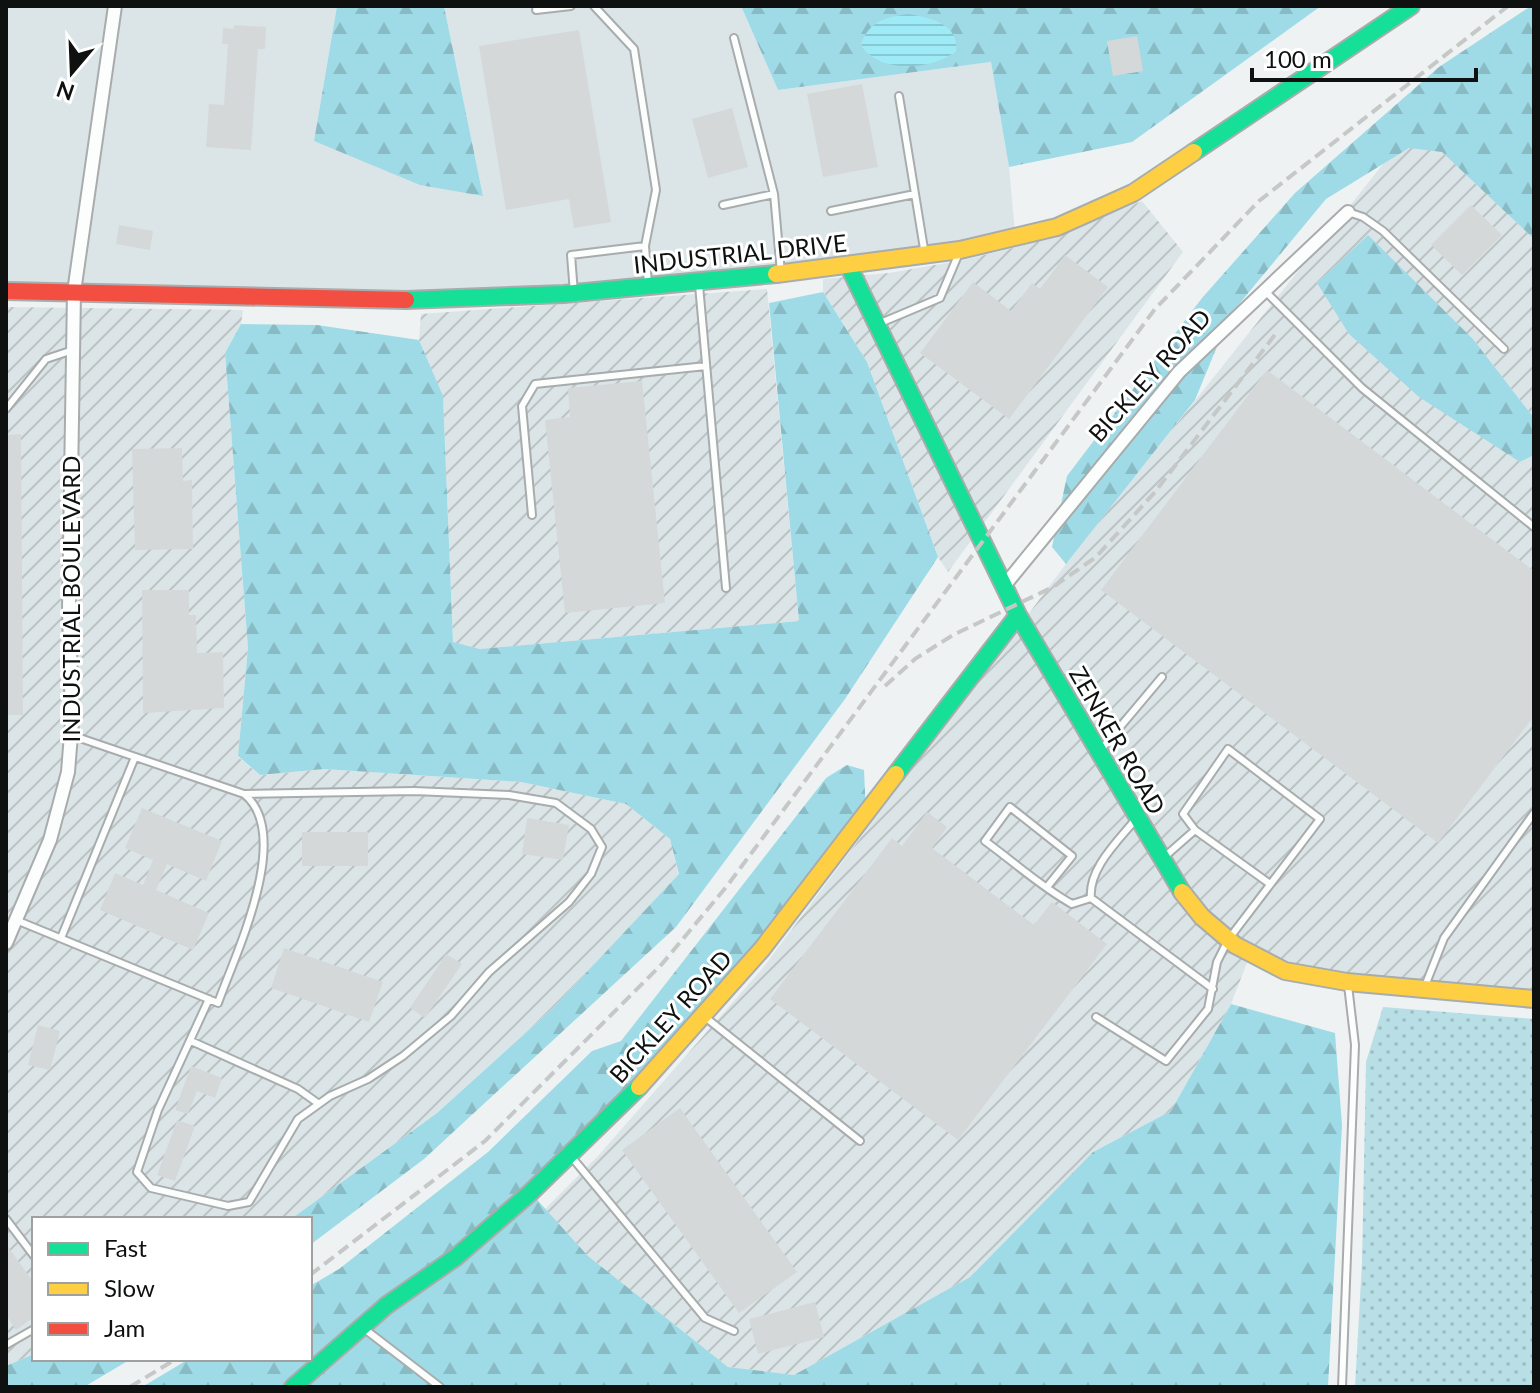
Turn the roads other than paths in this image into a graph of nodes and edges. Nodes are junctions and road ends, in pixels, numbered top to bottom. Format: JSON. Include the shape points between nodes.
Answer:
{"nodes":[{"id":1,"x":115,"y":6,"type":"edge"},
{"id":2,"x":571,"y":6,"type":"edge"},
{"id":3,"x":594,"y":6,"type":"edge"},
{"id":4,"x":1411,"y":6,"type":"edge"},
{"id":5,"x":536,"y":10,"type":"dead end"},
{"id":6,"x":734,"y":38,"type":"dead end"},
{"id":7,"x":899,"y":96,"type":"dead end"},
{"id":8,"x":774,"y":194,"type":"junction"},
{"id":9,"x":915,"y":194,"type":"junction"},
{"id":10,"x":723,"y":205,"type":"dead end"},
{"id":11,"x":831,"y":211,"type":"dead end"},
{"id":12,"x":1348,"y":212,"type":"joint"},
{"id":13,"x":645,"y":246,"type":"junction"},
{"id":14,"x":960,"y":250,"type":"junction"},
{"id":15,"x":925,"y":255,"type":"junction"},
{"id":16,"x":849,"y":267,"type":"junction"},
{"id":17,"x":781,"y":273,"type":"junction"},
{"id":18,"x":698,"y":281,"type":"junction"},
{"id":19,"x":649,"y":286,"type":"junction"},
{"id":20,"x":1264,"y":290,"type":"junction"},
{"id":21,"x":6,"y":291,"type":"edge"},
{"id":22,"x":74,"y":292,"type":"junction"},
{"id":23,"x":574,"y":293,"type":"junction"},
{"id":24,"x":877,"y":325,"type":"junction"},
{"id":25,"x":1504,"y":349,"type":"dead end"},
{"id":26,"x":73,"y":350,"type":"junction"},
{"id":27,"x":706,"y":366,"type":"junction"},
{"id":28,"x":6,"y":409,"type":"edge"},
{"id":29,"x":532,"y":515,"type":"dead end"},
{"id":30,"x":1534,"y":527,"type":"edge"},
{"id":31,"x":1004,"y":586,"type":"junction"},
{"id":32,"x":726,"y":588,"type":"dead end"},
{"id":33,"x":1018,"y":615,"type":"junction"},
{"id":34,"x":1162,"y":677,"type":"dead end"},
{"id":35,"x":71,"y":735,"type":"junction"},
{"id":36,"x":1097,"y":755,"type":"junction"},
{"id":37,"x":135,"y":757,"type":"junction"},
{"id":38,"x":244,"y":794,"type":"junction"},
{"id":39,"x":1534,"y":813,"type":"edge"},
{"id":40,"x":1136,"y":819,"type":"junction"},
{"id":41,"x":1195,"y":830,"type":"junction"},
{"id":42,"x":1161,"y":860,"type":"junction"},
{"id":43,"x":1270,"y":884,"type":"junction"},
{"id":44,"x":1047,"y":887,"type":"junction"},
{"id":45,"x":1091,"y":898,"type":"junction"},
{"id":46,"x":16,"y":920,"type":"junction"},
{"id":47,"x":61,"y":938,"type":"junction"},
{"id":48,"x":1228,"y":940,"type":"junction"},
{"id":49,"x":6,"y":943,"type":"edge"},
{"id":50,"x":1347,"y":982,"type":"junction"},
{"id":51,"x":1213,"y":989,"type":"junction"},
{"id":52,"x":1423,"y":989,"type":"junction"},
{"id":53,"x":209,"y":999,"type":"junction"},
{"id":54,"x":1534,"y":999,"type":"edge"},
{"id":55,"x":705,"y":1017,"type":"junction"},
{"id":56,"x":1096,"y":1017,"type":"dead end"},
{"id":57,"x":191,"y":1041,"type":"junction"},
{"id":58,"x":319,"y":1104,"type":"junction"},
{"id":59,"x":860,"y":1141,"type":"dead end"},
{"id":60,"x":570,"y":1155,"type":"junction"},
{"id":61,"x":6,"y":1219,"type":"edge"},
{"id":62,"x":32,"y":1253,"type":"edge"},
{"id":63,"x":362,"y":1327,"type":"junction"},
{"id":64,"x":32,"y":1330,"type":"edge"},
{"id":65,"x":734,"y":1331,"type":"dead end"},
{"id":66,"x":6,"y":1345,"type":"edge"},
{"id":67,"x":293,"y":1387,"type":"edge"},
{"id":68,"x":440,"y":1387,"type":"edge"},
{"id":69,"x":1342,"y":1387,"type":"edge"}],
"edges":[{"from":1,"to":22,"type":"street","name":"INDUSTRIAL BOULEVARD"},
{"from":2,"to":5,"type":"lane"},
{"from":3,"to":13,"type":"lane","via":[[634,49],[656,190]]},
{"from":4,"to":14,"type":"street","name":"INDUSTRIAL DRIVE","via":[[1133,193],[1057,227]]},
{"from":6,"to":8,"type":"lane"},
{"from":7,"to":9,"type":"lane"},
{"from":8,"to":10,"type":"lane"},
{"from":8,"to":17,"type":"lane"},
{"from":9,"to":11,"type":"lane"},
{"from":9,"to":15,"type":"lane"},
{"from":12,"to":20,"type":"street","name":"BICKLEY ROAD"},
{"from":12,"to":25,"type":"lane","via":[[1383,231]]},
{"from":13,"to":19,"type":"lane"},
{"from":13,"to":23,"type":"lane","via":[[571,255]]},
{"from":14,"to":15,"type":"street","name":"INDUSTRIAL DRIVE"},
{"from":14,"to":24,"type":"lane","via":[[940,298]]},
{"from":15,"to":16,"type":"street","name":"INDUSTRIAL DRIVE"},
{"from":16,"to":17,"type":"street","name":"INDUSTRIAL DRIVE"},
{"from":16,"to":24,"type":"street","name":"ZENKER ROAD"},
{"from":17,"to":18,"type":"street","name":"INDUSTRIAL DRIVE"},
{"from":18,"to":19,"type":"street","name":"INDUSTRIAL DRIVE"},
{"from":18,"to":27,"type":"lane"},
{"from":19,"to":23,"type":"street","name":"INDUSTRIAL DRIVE"},
{"from":20,"to":30,"type":"lane","via":[[1362,388]]},
{"from":20,"to":31,"type":"street","name":"BICKLEY ROAD","via":[[1179,372]]},
{"from":21,"to":22,"type":"street","name":"INDUSTRIAL DRIVE"},
{"from":22,"to":23,"type":"street","name":"INDUSTRIAL DRIVE","via":[[396,300]]},
{"from":22,"to":26,"type":"street","name":"INDUSTRIAL BOULEVARD"},
{"from":24,"to":31,"type":"street","name":"ZENKER ROAD"},
{"from":26,"to":28,"type":"lane","via":[[46,359]]},
{"from":26,"to":35,"type":"street","name":"INDUSTRIAL BOULEVARD"},
{"from":27,"to":29,"type":"lane","via":[[535,384],[522,406]]},
{"from":27,"to":32,"type":"lane"},
{"from":31,"to":33,"type":"street","name":"ZENKER ROAD"},
{"from":33,"to":36,"type":"street","name":"ZENKER ROAD"},
{"from":33,"to":55,"type":"street","name":"BICKLEY ROAD"},
{"from":34,"to":36,"type":"lane"},
{"from":35,"to":37,"type":"lane"},
{"from":35,"to":46,"type":"street","name":"INDUSTRIAL BOULEVARD","via":[[61,806]]},
{"from":36,"to":40,"type":"street","name":"ZENKER ROAD"},
{"from":37,"to":38,"type":"lane"},
{"from":37,"to":47,"type":"lane"},
{"from":38,"to":53,"type":"lane","via":[[258,813],[263,861],[218,1003]]},
{"from":38,"to":58,"type":"lane","via":[[509,795],[556,803],[591,829],[602,847],[591,874],[569,902],[489,972],[451,1016],[368,1079]]},
{"from":39,"to":52,"type":"lane","via":[[1444,938]]},
{"from":40,"to":42,"type":"street","name":"ZENKER ROAD"},
{"from":40,"to":45,"type":"lane","via":[[1101,863]]},
{"from":41,"to":42,"type":"lane"},
{"from":41,"to":43,"type":"lane"},
{"from":41,"to":43,"type":"lane","via":[[1183,814],[1228,749],[1320,819]]},
{"from":42,"to":48,"type":"street","name":"ZENKER ROAD","via":[[1202,917]]},
{"from":43,"to":48,"type":"lane"},
{"from":44,"to":44,"type":"lane","via":[[985,841],[1010,807],[1072,856]]},
{"from":44,"to":45,"type":"lane","via":[[1072,904]]},
{"from":45,"to":51,"type":"lane"},
{"from":46,"to":47,"type":"lane"},
{"from":46,"to":49,"type":"street","name":"INDUSTRIAL BOULEVARD"},
{"from":47,"to":53,"type":"lane"},
{"from":48,"to":50,"type":"street","name":"ZENKER ROAD","via":[[1285,971]]},
{"from":48,"to":51,"type":"lane","via":[[1217,962]]},
{"from":50,"to":52,"type":"street","name":"ZENKER ROAD"},
{"from":50,"to":69,"type":"lane","via":[[1355,1045]]},
{"from":51,"to":56,"type":"lane","via":[[1208,1009],[1166,1061]]},
{"from":52,"to":54,"type":"street","name":"ZENKER ROAD"},
{"from":53,"to":57,"type":"lane"},
{"from":55,"to":59,"type":"lane"},
{"from":55,"to":60,"type":"street","name":"BICKLEY ROAD"},
{"from":57,"to":58,"type":"lane","via":[[298,1089]]},
{"from":57,"to":58,"type":"lane","via":[[158,1110],[137,1172],[151,1188],[228,1206],[249,1202],[298,1119]]},
{"from":60,"to":63,"type":"street","name":"BICKLEY ROAD","via":[[456,1257]]},
{"from":60,"to":65,"type":"lane","via":[[705,1318]]},
{"from":61,"to":62,"type":"lane"},
{"from":63,"to":67,"type":"street","name":"BICKLEY ROAD"},
{"from":63,"to":68,"type":"lane"},
{"from":64,"to":66,"type":"lane"}]}
